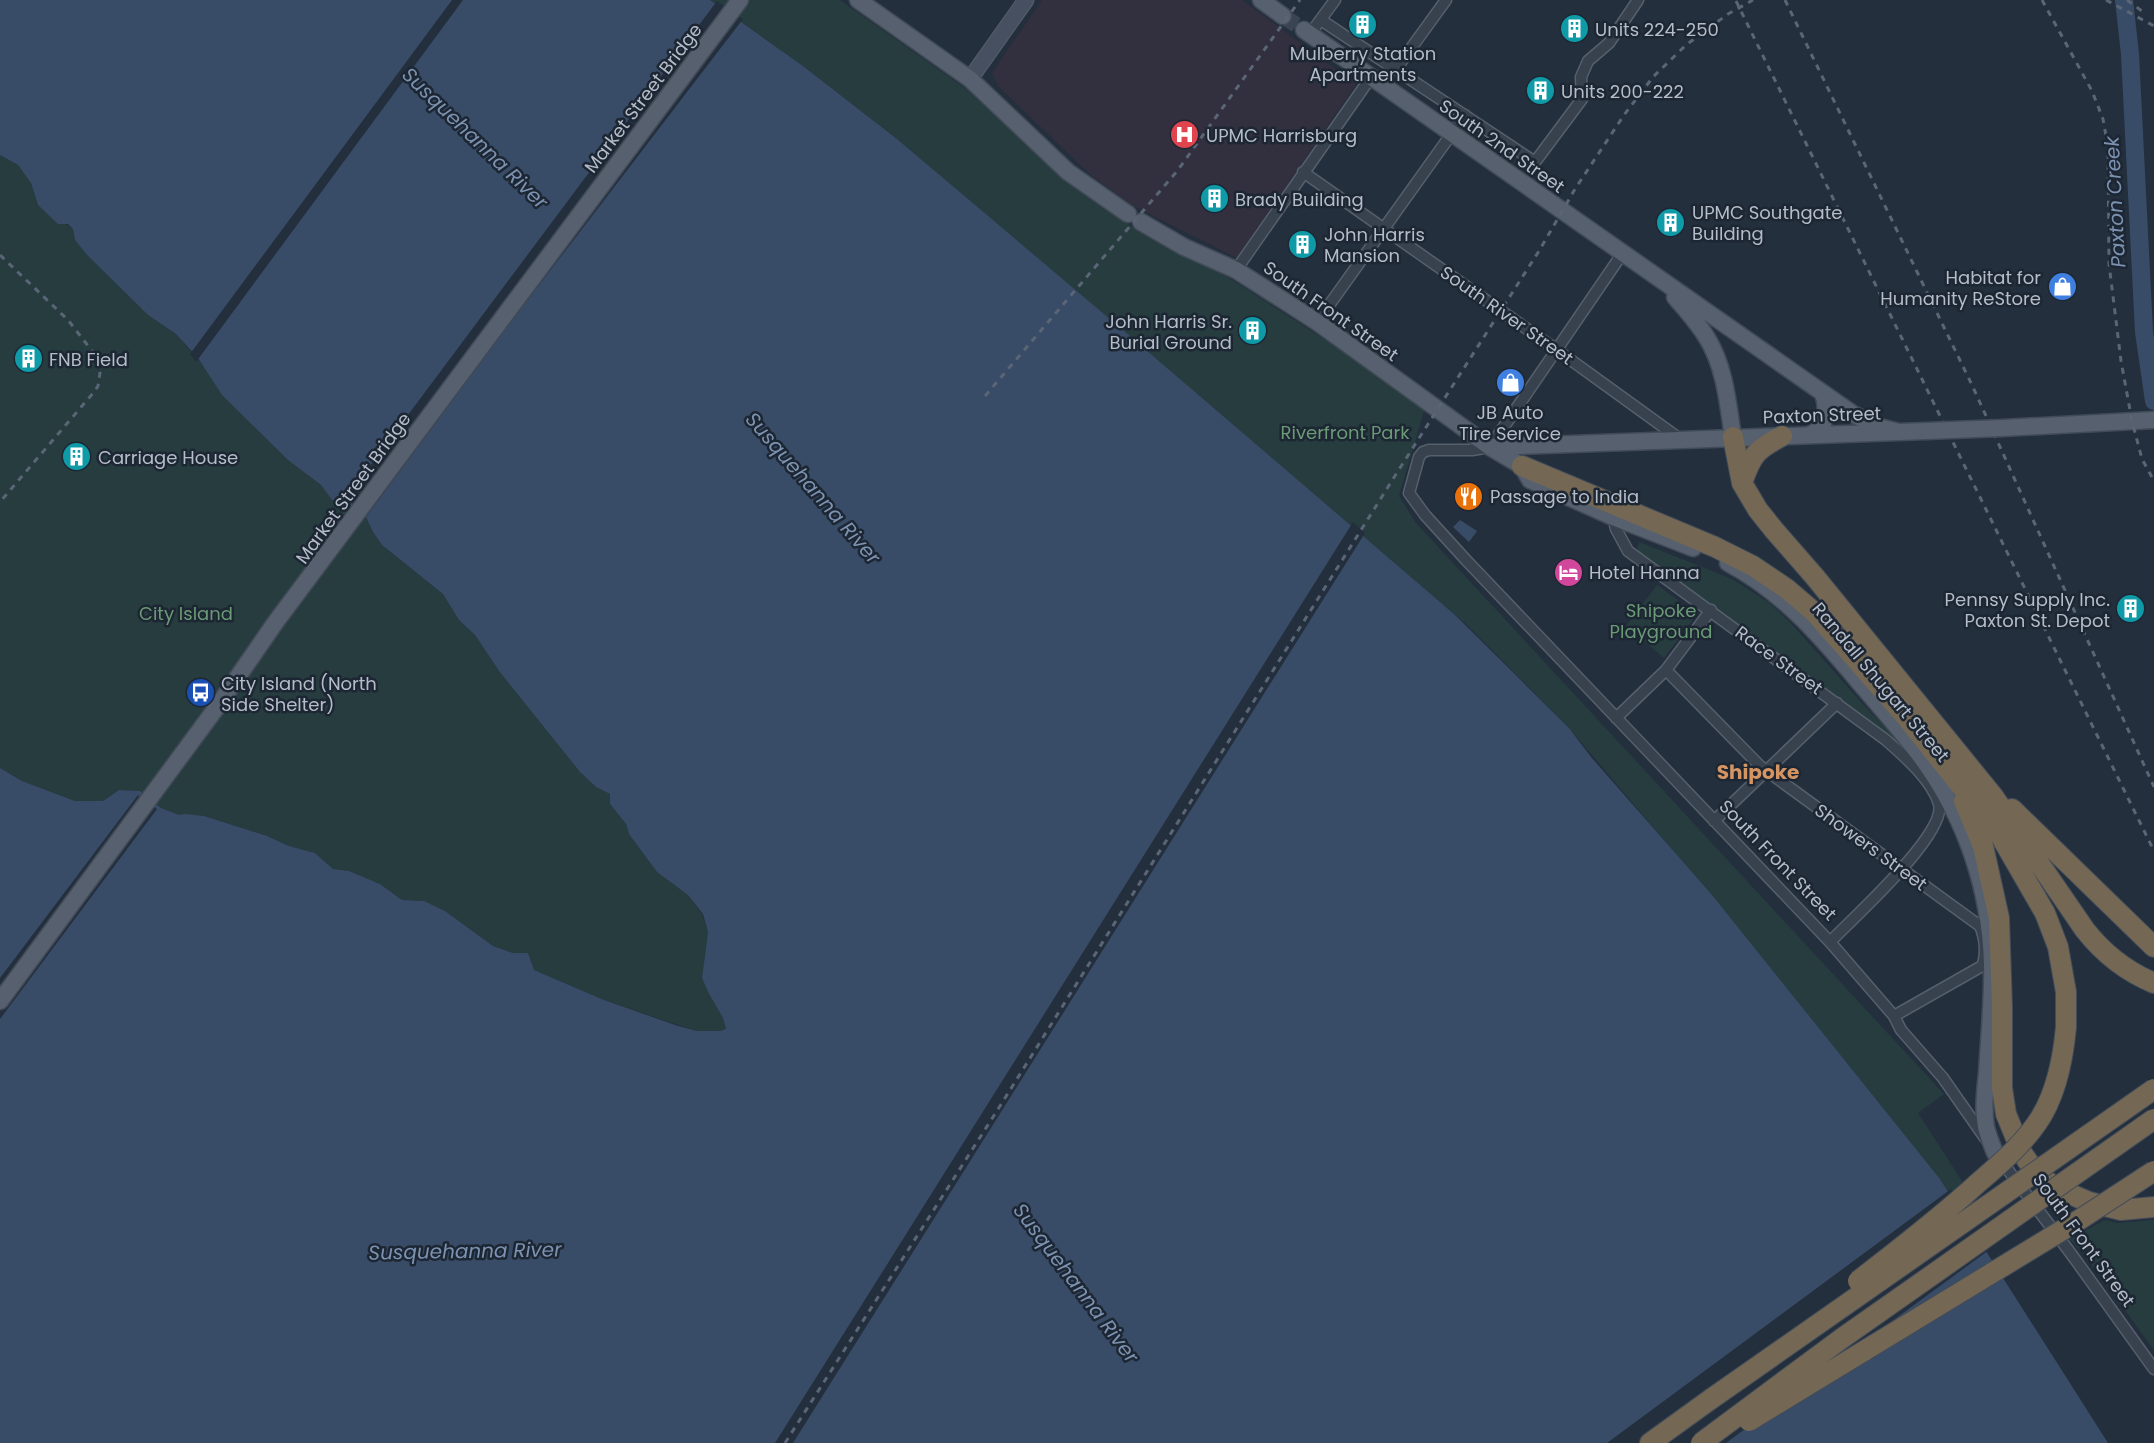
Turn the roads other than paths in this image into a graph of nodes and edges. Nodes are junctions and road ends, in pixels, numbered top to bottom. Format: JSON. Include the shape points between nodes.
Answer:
{"nodes":[{"id":1,"x":740,"y":0,"type":"edge"},
{"id":2,"x":858,"y":0,"type":"edge"},
{"id":3,"x":1026,"y":0,"type":"edge"},
{"id":4,"x":1261,"y":0,"type":"edge"},
{"id":5,"x":1335,"y":0,"type":"edge"},
{"id":6,"x":1446,"y":0,"type":"edge"},
{"id":7,"x":1638,"y":0,"type":"edge"},
{"id":8,"x":1283,"y":16,"type":"tunnel mouth"},
{"id":9,"x":1321,"y":20,"type":"junction"},
{"id":10,"x":1307,"y":32,"type":"joint"},
{"id":11,"x":1396,"y":69,"type":"junction"},
{"id":12,"x":1371,"y":77,"type":"junction"},
{"id":13,"x":970,"y":80,"type":"junction"},
{"id":14,"x":1465,"y":115,"type":"junction"},
{"id":15,"x":1452,"y":134,"type":"junction"},
{"id":16,"x":1303,"y":172,"type":"junction"},
{"id":17,"x":1384,"y":228,"type":"junction"},
{"id":18,"x":1622,"y":254,"type":"junction"},
{"id":19,"x":1236,"y":270,"type":"junction"},
{"id":20,"x":1648,"y":272,"type":"junction"},
{"id":21,"x":1317,"y":322,"type":"junction"},
{"id":22,"x":1557,"y":350,"type":"junction"},
{"id":23,"x":1823,"y":393,"type":"junction"},
{"id":24,"x":2154,"y":420,"type":"edge"},
{"id":25,"x":1899,"y":432,"type":"junction"},
{"id":26,"x":1809,"y":435,"type":"junction"},
{"id":27,"x":1782,"y":436,"type":"junction"},
{"id":28,"x":1733,"y":437,"type":"junction"},
{"id":29,"x":1681,"y":439,"type":"junction"},
{"id":30,"x":1490,"y":447,"type":"junction"},
{"id":31,"x":1522,"y":466,"type":"junction"},
{"id":32,"x":1742,"y":483,"type":"junction"},
{"id":33,"x":1613,"y":517,"type":"junction"},
{"id":34,"x":1711,"y":610,"type":"junction"},
{"id":35,"x":1666,"y":670,"type":"junction"},
{"id":36,"x":1837,"y":703,"type":"junction"},
{"id":37,"x":1616,"y":718,"type":"junction"},
{"id":38,"x":1954,"y":746,"type":"junction"},
{"id":39,"x":1769,"y":770,"type":"junction"},
{"id":40,"x":1951,"y":775,"type":"junction"},
{"id":41,"x":1714,"y":821,"type":"junction"},
{"id":42,"x":1902,"y":870,"type":"junction"},
{"id":43,"x":1830,"y":942,"type":"junction"},
{"id":44,"x":2154,"y":947,"type":"edge"},
{"id":45,"x":2154,"y":983,"type":"edge"},
{"id":46,"x":0,"y":1001,"type":"edge"},
{"id":47,"x":1894,"y":1016,"type":"junction"},
{"id":48,"x":2154,"y":1089,"type":"edge"},
{"id":49,"x":2154,"y":1119,"type":"edge"},
{"id":50,"x":1995,"y":1153,"type":"junction"},
{"id":51,"x":2154,"y":1171,"type":"edge"},
{"id":52,"x":2154,"y":1208,"type":"edge"},
{"id":53,"x":2154,"y":1370,"type":"edge"},
{"id":54,"x":1711,"y":1399,"type":"junction"},
{"id":55,"x":1650,"y":1443,"type":"edge"},
{"id":56,"x":1701,"y":1443,"type":"edge"},
{"id":57,"x":1714,"y":1443,"type":"edge"}],
"edges":[{"from":1,"to":46,"type":"main road","name":"Market Street Bridge","via":[[275,623]]},
{"from":2,"to":13,"type":"main road","name":"South Front Street"},
{"from":3,"to":13,"type":"main road"},
{"from":4,"to":8,"type":"main road"},
{"from":5,"to":9,"type":"street"},
{"from":6,"to":11,"type":"street"},
{"from":7,"to":14,"type":"street","via":[[1609,43],[1588,62],[1581,77],[1582,99],[1535,162]]},
{"from":9,"to":10,"type":"street"},
{"from":9,"to":11,"type":"street"},
{"from":10,"to":12,"type":"main road","name":"South 2nd Street"},
{"from":11,"to":14,"type":"street"},
{"from":12,"to":15,"type":"main road","name":"South 2nd Street"},
{"from":12,"to":16,"type":"street"},
{"from":13,"to":19,"type":"main road","name":"South Front Street","via":[[1068,172],[1184,247]]},
{"from":14,"to":15,"type":"street"},
{"from":15,"to":17,"type":"street"},
{"from":15,"to":18,"type":"main road","name":"South 2nd Street"},
{"from":16,"to":17,"type":"street","name":"South River Street"},
{"from":16,"to":19,"type":"street"},
{"from":17,"to":21,"type":"street"},
{"from":17,"to":22,"type":"street","name":"South River Street"},
{"from":18,"to":20,"type":"main road","name":"South 2nd Street"},
{"from":18,"to":22,"type":"street"},
{"from":19,"to":21,"type":"main road","name":"South Front Street"},
{"from":20,"to":23,"type":"main road","name":"South 2nd Street"},
{"from":20,"to":28,"type":"main road","name":"South 2nd Street","via":[[1684,308],[1707,339],[1722,375]]},
{"from":21,"to":30,"type":"main road","name":"South Front Street"},
{"from":22,"to":29,"type":"street","name":"South River Street"},
{"from":22,"to":30,"type":"street"},
{"from":23,"to":25,"type":"main road","name":"South 2nd Street","via":[[1868,422]]},
{"from":23,"to":26,"type":"main road","via":[[1825,422]]},
{"from":24,"to":25,"type":"main road","name":"Paxton Street","bridge":true},
{"from":25,"to":26,"type":"main road","name":"Paxton Street"},
{"from":26,"to":27,"type":"main road","name":"Paxton Street"},
{"from":27,"to":28,"type":"main road","name":"Paxton Street"},
{"from":27,"to":32,"type":"highway","via":[[1760,448]]},
{"from":28,"to":29,"type":"main road","name":"Paxton Street"},
{"from":28,"to":32,"type":"highway"},
{"from":29,"to":30,"type":"main road","name":"Paxton Street"},
{"from":30,"to":31,"type":"main road","name":"South Front Street"},
{"from":30,"to":37,"type":"street","name":"South Front Street","via":[[1423,452],[1409,493],[1466,560]]},
{"from":31,"to":33,"type":"main road","name":"Randall Shugart Street","via":[[1530,480]]},
{"from":31,"to":40,"type":"highway","via":[[1715,546],[1787,589],[1815,613],[1866,669]]},
{"from":32,"to":38,"type":"highway","via":[[1774,530]]},
{"from":33,"to":34,"type":"street","name":"Race Street","via":[[1628,551]]},
{"from":33,"to":50,"type":"main road","name":"Randall Shugart Street","via":[[1721,560],[1778,596],[1828,645],[1923,759],[1942,789],[1975,861],[1987,913],[1992,966],[1985,1111]]},
{"from":34,"to":35,"type":"street"},
{"from":34,"to":36,"type":"street","name":"Race Street"},
{"from":35,"to":37,"type":"street"},
{"from":35,"to":39,"type":"street","name":"Showers Street","via":[[1760,766]]},
{"from":36,"to":39,"type":"street"},
{"from":36,"to":42,"type":"street","name":"Race Street","via":[[1912,764],[1940,809],[1933,829]]},
{"from":37,"to":41,"type":"street","name":"South Front Street"},
{"from":38,"to":44,"type":"highway"},
{"from":38,"to":45,"type":"highway","via":[[2101,950]]},
{"from":39,"to":41,"type":"street"},
{"from":39,"to":42,"type":"street","name":"Showers Street"},
{"from":40,"to":52,"type":"highway","via":[[1983,846],[1999,918],[2002,1088],[2006,1114],[2022,1154],[2038,1176],[2063,1191],[2121,1210]]},
{"from":40,"to":54,"type":"highway","bridge":true,"via":[[2000,835],[2045,913],[2058,947],[2067,992],[2067,1027],[2052,1093],[2038,1122],[2010,1155],[1964,1197]]},
{"from":41,"to":43,"type":"street","name":"South Front Street"},
{"from":42,"to":43,"type":"street"},
{"from":42,"to":47,"type":"street","name":"Showers Street","via":[[1980,926],[1985,955],[1982,966]]},
{"from":43,"to":47,"type":"street","name":"South Front Street"},
{"from":47,"to":50,"type":"street","name":"South Front Street","via":[[1900,1030],[1943,1078]]},
{"from":48,"to":54,"type":"highway","bridge":true},
{"from":49,"to":56,"type":"highway","bridge":true,"via":[[1841,1339]]},
{"from":50,"to":53,"type":"street","name":"South Front Street"},
{"from":51,"to":57,"type":"highway","bridge":true},
{"from":54,"to":55,"type":"highway"}]}
